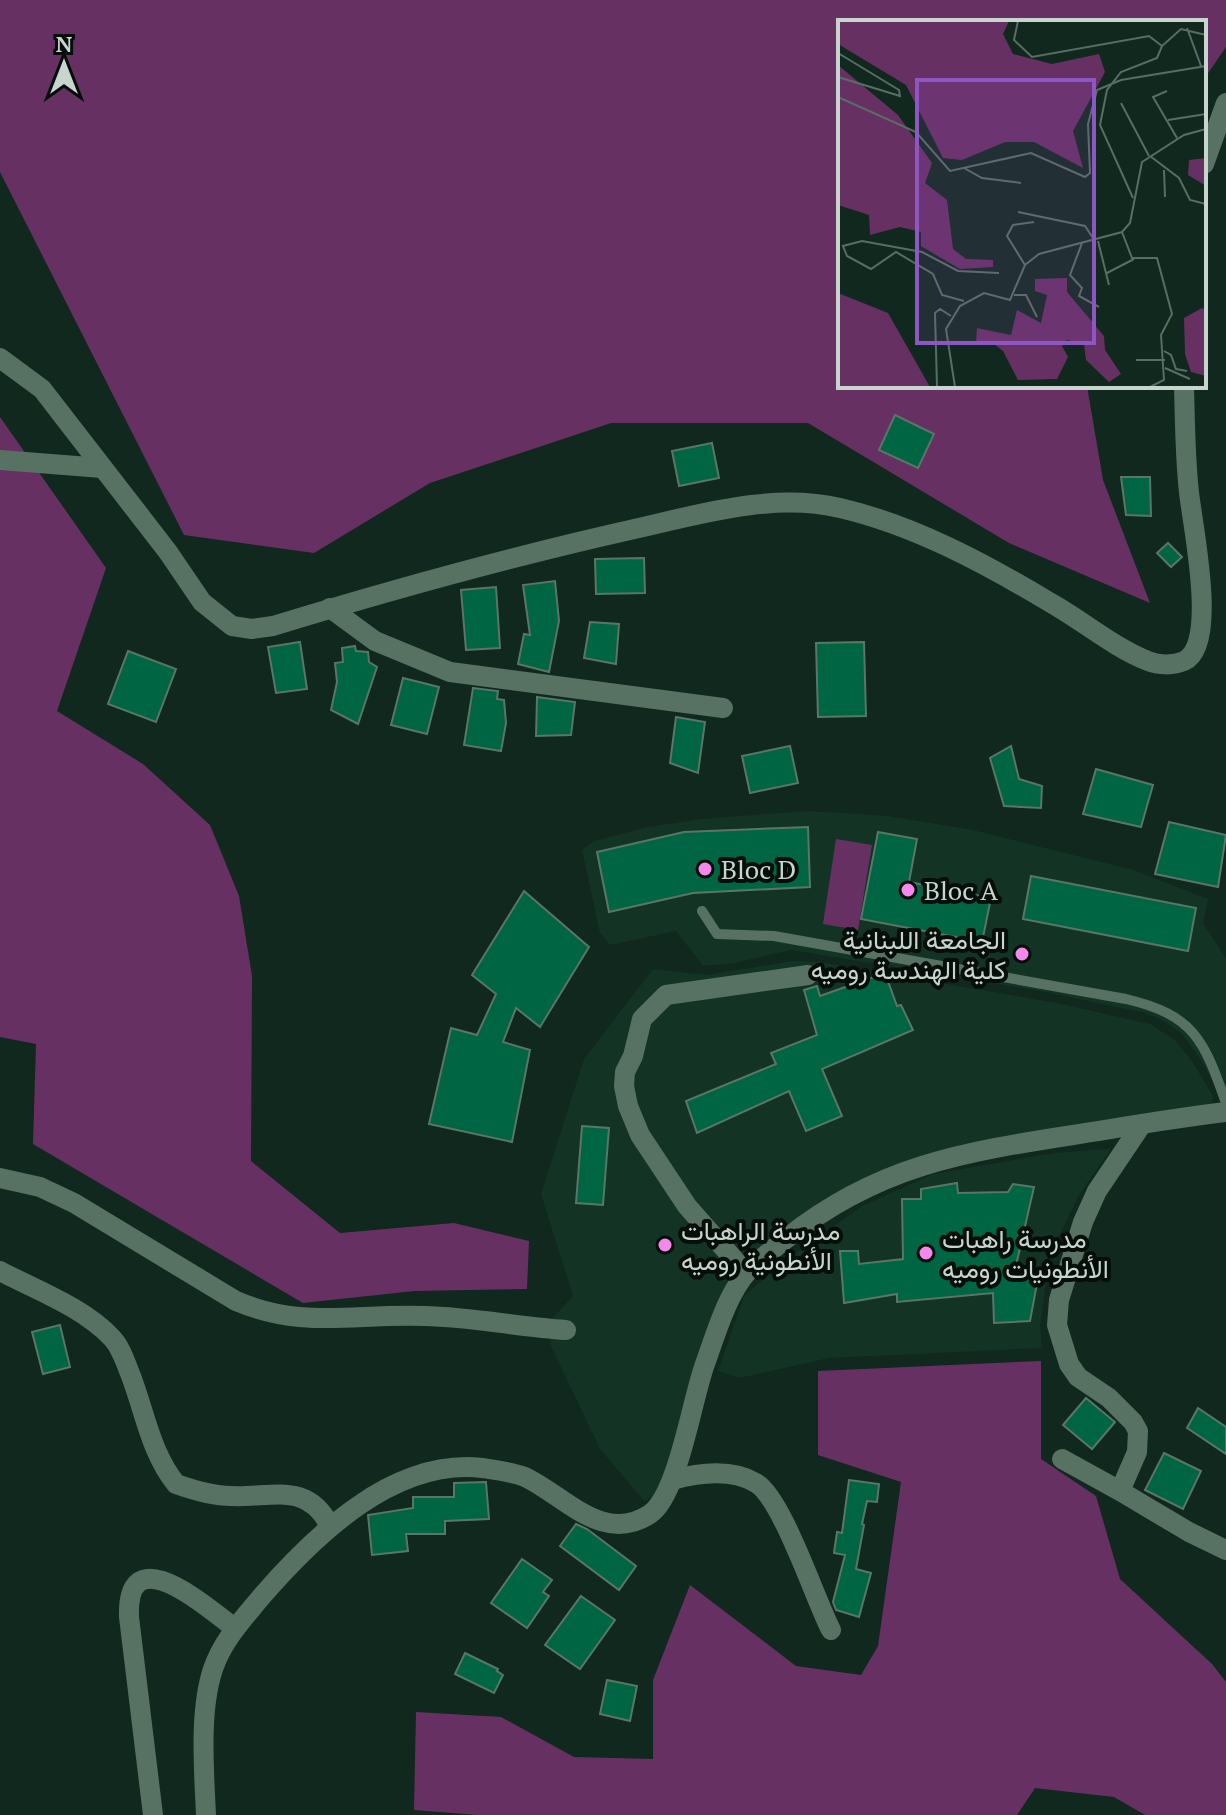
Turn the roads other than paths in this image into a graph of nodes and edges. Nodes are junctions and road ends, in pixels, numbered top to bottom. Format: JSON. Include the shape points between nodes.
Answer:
{"nodes":[{"id":1,"x":1226,"y":103,"type":"edge"},
{"id":2,"x":1206,"y":158,"type":"edge"},
{"id":3,"x":0,"y":358,"type":"edge"},
{"id":4,"x":1184,"y":388,"type":"edge"},
{"id":5,"x":0,"y":460,"type":"edge"},
{"id":6,"x":102,"y":468,"type":"junction"},
{"id":7,"x":330,"y":608,"type":"junction"},
{"id":8,"x":723,"y":708,"type":"dead end"},
{"id":9,"x":702,"y":911,"type":"dead end"},
{"id":10,"x":808,"y":975,"type":"dead end"},
{"id":11,"x":1226,"y":1103,"type":"edge"},
{"id":12,"x":1226,"y":1112,"type":"edge"},
{"id":13,"x":1142,"y":1124,"type":"junction"},
{"id":14,"x":0,"y":1178,"type":"edge"},
{"id":15,"x":0,"y":1271,"type":"edge"},
{"id":16,"x":746,"y":1273,"type":"junction"},
{"id":17,"x":566,"y":1330,"type":"dead end"},
{"id":18,"x":1062,"y":1459,"type":"dead end"},
{"id":19,"x":672,"y":1480,"type":"junction"},
{"id":20,"x":1120,"y":1491,"type":"junction"},
{"id":21,"x":330,"y":1526,"type":"junction"},
{"id":22,"x":1226,"y":1550,"type":"edge"},
{"id":23,"x":235,"y":1628,"type":"junction"},
{"id":24,"x":831,"y":1630,"type":"dead end"},
{"id":25,"x":153,"y":1815,"type":"edge"},
{"id":26,"x":206,"y":1815,"type":"edge"}],
"edges":[{"from":1,"to":2,"type":"street"},
{"from":3,"to":6,"type":"street","via":[[42,389]]},
{"from":4,"to":7,"type":"street","via":[[1189,494],[1202,600],[1198,642],[1184,661],[1159,665],[1146,660],[1012,581],[903,529],[840,508],[789,503],[713,512],[563,545]]},
{"from":5,"to":6,"type":"street"},
{"from":6,"to":7,"type":"street","via":[[202,602],[232,626],[273,626]]},
{"from":7,"to":8,"type":"street","via":[[375,641],[450,672]]},
{"from":9,"to":11,"type":"lane","via":[[717,934],[774,936],[1163,1009],[1199,1041]]},
{"from":10,"to":16,"type":"street","via":[[666,995],[642,1019],[625,1072],[628,1106],[640,1135],[687,1206]]},
{"from":12,"to":13,"type":"street"},
{"from":13,"to":16,"type":"street","via":[[965,1154],[882,1179],[805,1224]]},
{"from":13,"to":20,"type":"street","via":[[1083,1222],[1059,1300],[1057,1325],[1078,1377],[1109,1398],[1138,1431],[1137,1452]]},
{"from":14,"to":17,"type":"street","via":[[40,1187],[74,1203],[258,1311],[319,1319],[456,1317]]},
{"from":15,"to":21,"type":"street","via":[[74,1310],[114,1339],[153,1446],[176,1484],[226,1496],[295,1495],[321,1510]]},
{"from":16,"to":19,"type":"street","via":[[702,1372]]},
{"from":18,"to":20,"type":"street"},
{"from":19,"to":21,"type":"street","via":[[655,1510],[642,1519],[612,1524],[596,1521],[522,1476],[449,1468],[393,1486]]},
{"from":19,"to":24,"type":"street","via":[[716,1473],[758,1484],[779,1515]]},
{"from":20,"to":22,"type":"street"},
{"from":21,"to":23,"type":"street"},
{"from":23,"to":25,"type":"street","via":[[173,1583],[150,1579],[133,1591],[129,1617]]},
{"from":23,"to":26,"type":"street","via":[[213,1669],[206,1713]]}]}
